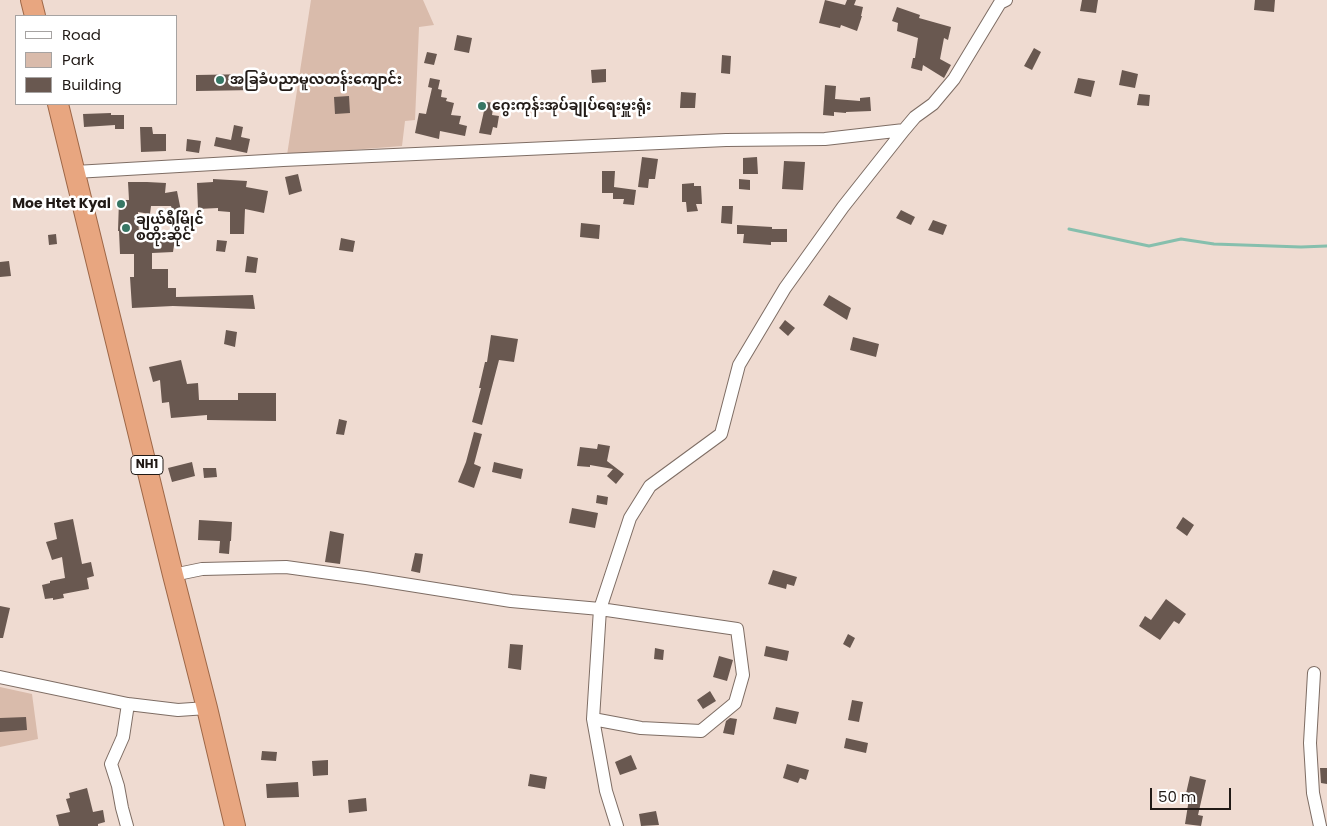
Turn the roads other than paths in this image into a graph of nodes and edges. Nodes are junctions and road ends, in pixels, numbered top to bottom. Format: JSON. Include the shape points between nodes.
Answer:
{"nodes":[{"id":1,"x":31,"y":0,"type":"edge"},
{"id":2,"x":1002,"y":1,"type":"edge"},
{"id":3,"x":35,"y":15,"type":"edge"},
{"id":4,"x":58,"y":105,"type":"edge"},
{"id":5,"x":904,"y":130,"type":"junction"},
{"id":6,"x":75,"y":172,"type":"junction"},
{"id":7,"x":173,"y":575,"type":"junction"},
{"id":8,"x":600,"y":609,"type":"junction"},
{"id":9,"x":1314,"y":673,"type":"dead end"},
{"id":10,"x":0,"y":677,"type":"edge"},
{"id":11,"x":128,"y":704,"type":"junction"},
{"id":12,"x":207,"y":708,"type":"junction"},
{"id":13,"x":593,"y":719,"type":"junction"},
{"id":14,"x":127,"y":826,"type":"edge"},
{"id":15,"x":235,"y":826,"type":"edge"},
{"id":16,"x":617,"y":826,"type":"edge"},
{"id":17,"x":1320,"y":826,"type":"edge"}],
"edges":[{"from":1,"to":3,"type":"highway"},
{"from":2,"to":5,"type":"street","via":[[954,79],[933,104]]},
{"from":4,"to":6,"type":"highway","number":"NH1"},
{"from":5,"to":6,"type":"street","via":[[825,139],[726,140]]},
{"from":5,"to":8,"type":"street","via":[[842,207],[785,288],[739,365],[721,434],[650,486],[630,518]]},
{"from":6,"to":7,"type":"highway","number":"NH1"},
{"from":7,"to":8,"type":"street","via":[[202,570],[286,567],[511,601]]},
{"from":7,"to":12,"type":"highway","number":"NH1"},
{"from":8,"to":13,"type":"street"},
{"from":8,"to":13,"type":"street","via":[[737,629],[743,675],[735,703],[701,730],[641,728]]},
{"from":9,"to":17,"type":"street","via":[[1310,743]]},
{"from":10,"to":11,"type":"street"},
{"from":11,"to":12,"type":"street","via":[[178,710]]},
{"from":11,"to":14,"type":"street","via":[[123,736],[111,764]]},
{"from":12,"to":15,"type":"highway","number":"NH1"},
{"from":13,"to":16,"type":"street","via":[[606,791]]}]}
